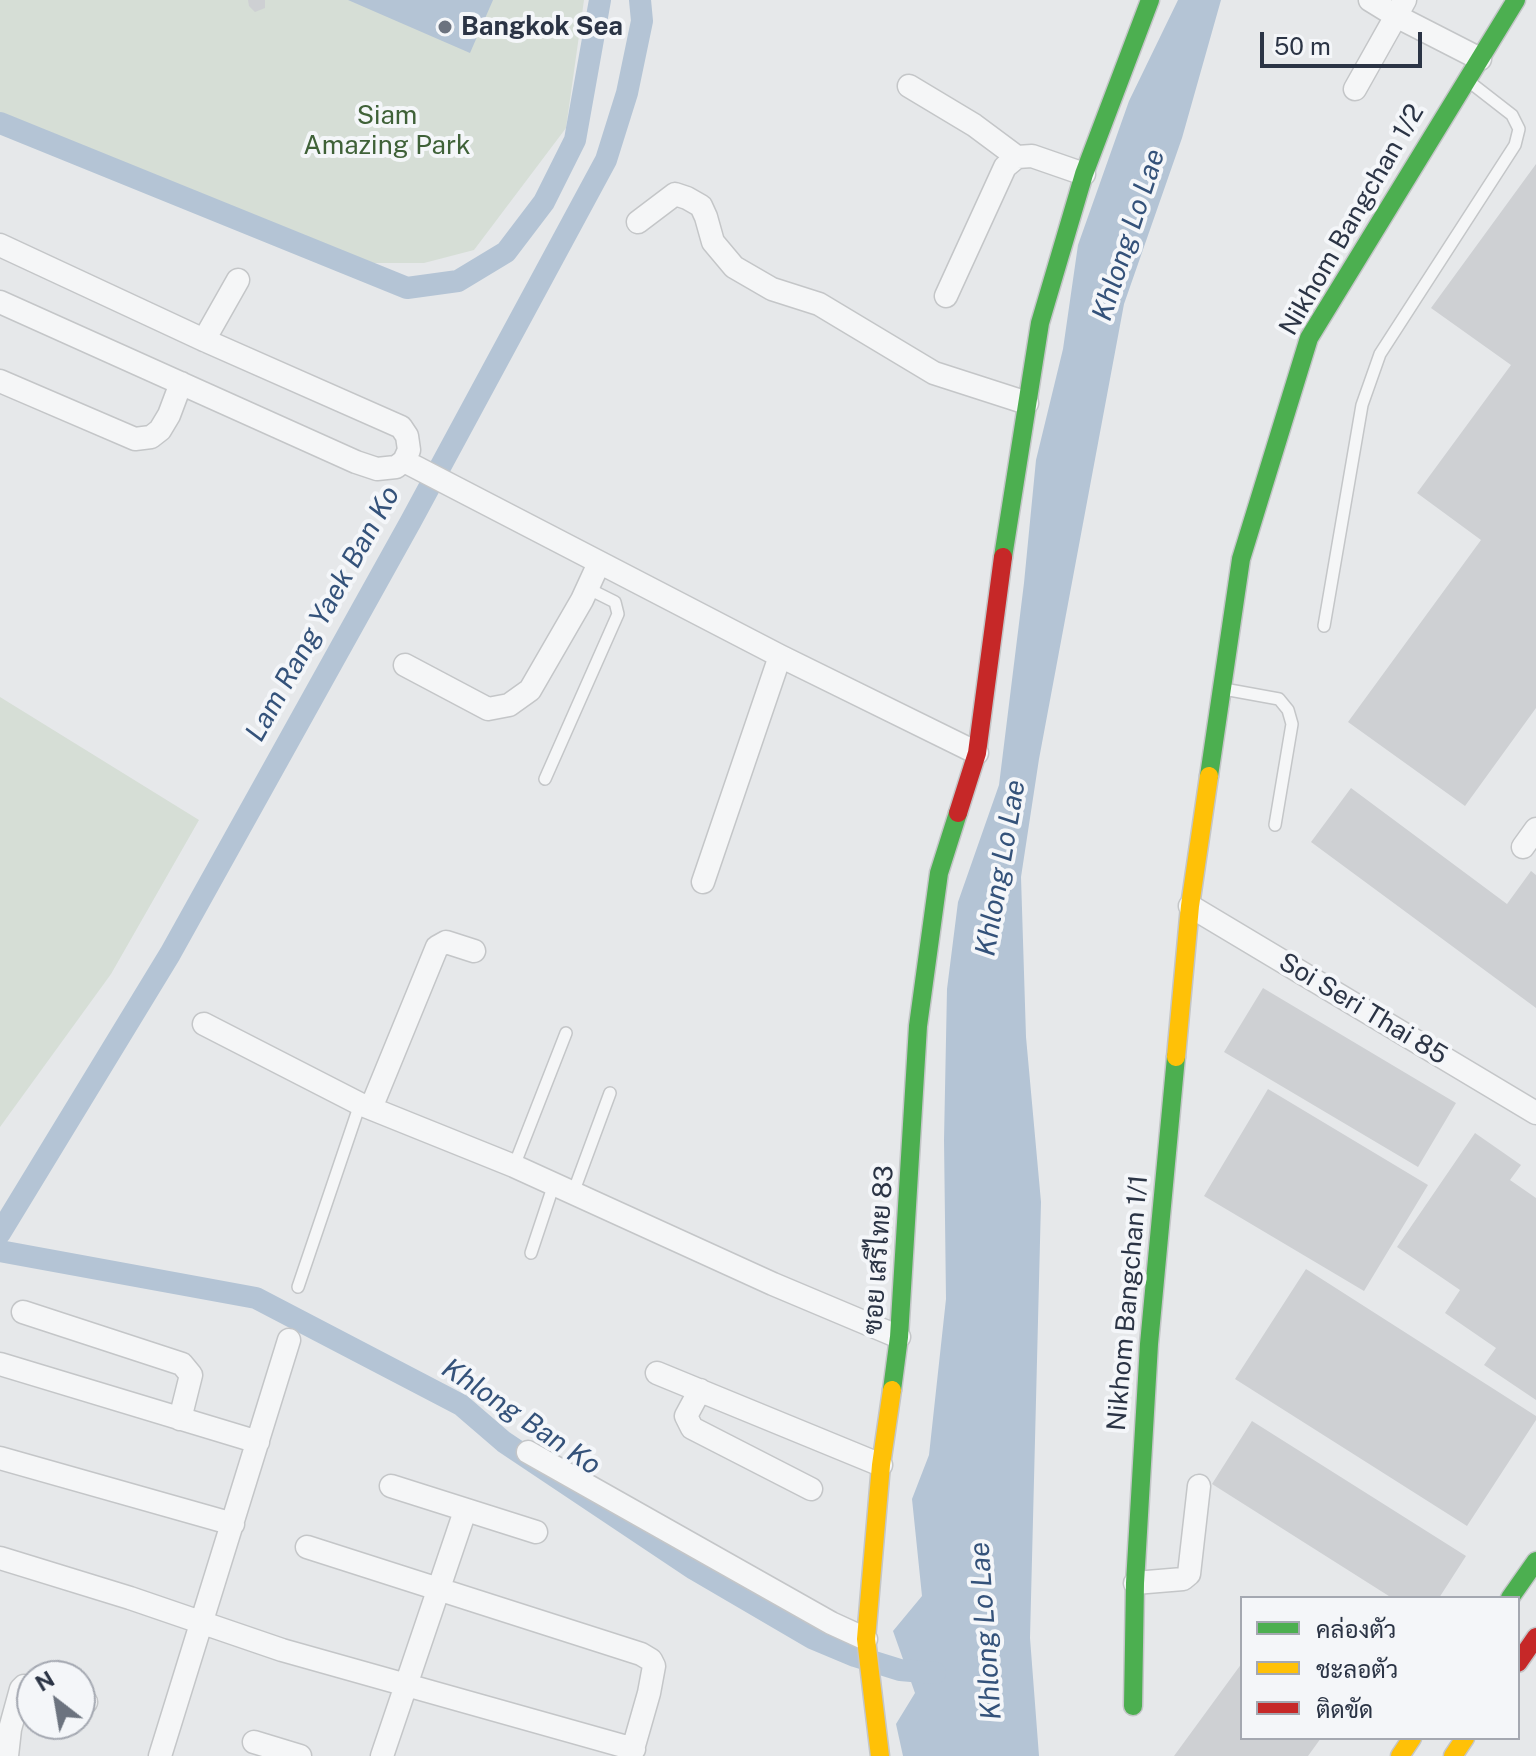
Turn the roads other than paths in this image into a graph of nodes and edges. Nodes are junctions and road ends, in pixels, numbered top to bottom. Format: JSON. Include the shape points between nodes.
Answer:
{"nodes":[{"id":1,"x":1150,"y":0,"type":"edge"},
{"id":2,"x":1370,"y":0,"type":"edge"},
{"id":3,"x":1516,"y":0,"type":"edge"},
{"id":4,"x":1400,"y":8,"type":"edge"},
{"id":5,"x":1480,"y":59,"type":"junction"},
{"id":6,"x":1466,"y":79,"type":"junction"},
{"id":7,"x":909,"y":86,"type":"dead end"},
{"id":8,"x":1355,"y":89,"type":"dead end"},
{"id":9,"x":1017,"y":157,"type":"junction"},
{"id":10,"x":1084,"y":174,"type":"junction"},
{"id":11,"x":638,"y":222,"type":"dead end"},
{"id":12,"x":0,"y":245,"type":"edge"},
{"id":13,"x":238,"y":280,"type":"dead end"},
{"id":14,"x":946,"y":296,"type":"dead end"},
{"id":15,"x":0,"y":302,"type":"edge"},
{"id":16,"x":204,"y":340,"type":"junction"},
{"id":17,"x":0,"y":381,"type":"edge"},
{"id":18,"x":181,"y":383,"type":"junction"},
{"id":19,"x":1027,"y":403,"type":"junction"},
{"id":20,"x":413,"y":465,"type":"junction"},
{"id":21,"x":599,"y":563,"type":"junction"},
{"id":22,"x":587,"y":588,"type":"junction"},
{"id":23,"x":1324,"y":626,"type":"dead end"},
{"id":24,"x":780,"y":656,"type":"junction"},
{"id":25,"x":405,"y":665,"type":"dead end"},
{"id":26,"x":1222,"y":688,"type":"junction"},
{"id":27,"x":977,"y":753,"type":"junction"},
{"id":28,"x":545,"y":779,"type":"dead end"},
{"id":29,"x":1275,"y":825,"type":"dead end"},
{"id":30,"x":703,"y":882,"type":"dead end"},
{"id":31,"x":1190,"y":906,"type":"junction"},
{"id":32,"x":474,"y":951,"type":"dead end"},
{"id":33,"x":204,"y":1024,"type":"dead end"},
{"id":34,"x":566,"y":1033,"type":"dead end"},
{"id":35,"x":610,"y":1093,"type":"dead end"},
{"id":36,"x":366,"y":1106,"type":"junction"},
{"id":37,"x":1536,"y":1113,"type":"edge"},
{"id":38,"x":514,"y":1166,"type":"junction"},
{"id":39,"x":564,"y":1189,"type":"junction"},
{"id":40,"x":531,"y":1253,"type":"dead end"},
{"id":41,"x":298,"y":1287,"type":"dead end"},
{"id":42,"x":23,"y":1312,"type":"dead end"},
{"id":43,"x":899,"y":1337,"type":"junction"},
{"id":44,"x":289,"y":1340,"type":"dead end"},
{"id":45,"x":0,"y":1364,"type":"edge"},
{"id":46,"x":657,"y":1373,"type":"dead end"},
{"id":47,"x":700,"y":1390,"type":"junction"},
{"id":48,"x":180,"y":1419,"type":"junction"},
{"id":49,"x":258,"y":1442,"type":"junction"},
{"id":50,"x":528,"y":1452,"type":"dead end"},
{"id":51,"x":0,"y":1458,"type":"edge"},
{"id":52,"x":881,"y":1465,"type":"junction"},
{"id":53,"x":391,"y":1486,"type":"dead end"},
{"id":54,"x":1199,"y":1486,"type":"dead end"},
{"id":55,"x":811,"y":1489,"type":"dead end"},
{"id":56,"x":465,"y":1511,"type":"junction"},
{"id":57,"x":233,"y":1524,"type":"junction"},
{"id":58,"x":536,"y":1532,"type":"dead end"},
{"id":59,"x":307,"y":1547,"type":"dead end"},
{"id":60,"x":0,"y":1558,"type":"edge"},
{"id":61,"x":1536,"y":1561,"type":"edge"},
{"id":62,"x":1135,"y":1583,"type":"junction"},
{"id":63,"x":439,"y":1591,"type":"junction"},
{"id":64,"x":1511,"y":1596,"type":"edge"},
{"id":65,"x":202,"y":1622,"type":"junction"},
{"id":66,"x":1536,"y":1637,"type":"edge"},
{"id":67,"x":866,"y":1646,"type":"junction"},
{"id":68,"x":1520,"y":1660,"type":"edge"},
{"id":69,"x":406,"y":1686,"type":"junction"},
{"id":70,"x":1133,"y":1706,"type":"dead end"},
{"id":71,"x":16,"y":1707,"type":"edge"},
{"id":72,"x":254,"y":1742,"type":"dead end"},
{"id":73,"x":632,"y":1753,"type":"edge"},
{"id":74,"x":7,"y":1756,"type":"edge"},
{"id":75,"x":160,"y":1756,"type":"edge"},
{"id":76,"x":300,"y":1756,"type":"edge"},
{"id":77,"x":382,"y":1756,"type":"edge"},
{"id":78,"x":880,"y":1756,"type":"edge"}],
"edges":[{"from":1,"to":10,"type":"street","name":"ซอย เสรีไทย 83"},
{"from":2,"to":4,"type":"street"},
{"from":3,"to":5,"type":"street","name":"Nikhom Bangchan 1/2"},
{"from":4,"to":5,"type":"street"},
{"from":4,"to":8,"type":"street"},
{"from":5,"to":6,"type":"street","name":"Nikhom Bangchan 1/2"},
{"from":6,"to":23,"type":"lane","via":[[1512,115],[1519,129],[1515,145],[1380,354],[1362,405]]},
{"from":6,"to":26,"type":"street","name":"Nikhom Bangchan 1/2","via":[[1309,338],[1241,559]]},
{"from":7,"to":9,"type":"street"},
{"from":9,"to":10,"type":"street","via":[[1032,156]]},
{"from":9,"to":14,"type":"street","via":[[1005,167]]},
{"from":10,"to":19,"type":"street","name":"ซอย เสรีไทย 83","via":[[1040,323]]},
{"from":11,"to":19,"type":"street","via":[[675,194],[687,198],[701,206],[713,242],[734,267],[772,289],[819,304],[934,373]]},
{"from":12,"to":16,"type":"street"},
{"from":13,"to":16,"type":"street"},
{"from":15,"to":18,"type":"street"},
{"from":16,"to":20,"type":"street","via":[[401,427]]},
{"from":17,"to":18,"type":"street","via":[[135,439],[160,430]]},
{"from":18,"to":20,"type":"street","via":[[356,462],[377,469]]},
{"from":19,"to":27,"type":"street","name":"ซอย เสรีไทย 83"},
{"from":20,"to":21,"type":"street"},
{"from":21,"to":22,"type":"street"},
{"from":21,"to":24,"type":"street"},
{"from":22,"to":25,"type":"street","via":[[530,690],[509,705],[488,709]]},
{"from":22,"to":28,"type":"lane","via":[[615,602],[618,614]]},
{"from":24,"to":27,"type":"street"},
{"from":24,"to":30,"type":"street"},
{"from":26,"to":29,"type":"lane","via":[[1279,699],[1288,710],[1292,724]]},
{"from":26,"to":31,"type":"street","name":"Nikhom Bangchan 1/2"},
{"from":27,"to":43,"type":"street","name":"ซอย เสรีไทย 83","via":[[939,873],[928,942]]},
{"from":31,"to":37,"type":"street","name":"Soi Seri Thai 85"},
{"from":31,"to":62,"type":"street","name":"Nikhom Bangchan 1/1","via":[[1149,1344]]},
{"from":32,"to":36,"type":"street","via":[[446,942],[437,947]]},
{"from":33,"to":36,"type":"street"},
{"from":34,"to":38,"type":"lane"},
{"from":35,"to":39,"type":"lane"},
{"from":36,"to":38,"type":"street"},
{"from":36,"to":41,"type":"lane"},
{"from":38,"to":39,"type":"street"},
{"from":39,"to":40,"type":"lane"},
{"from":39,"to":43,"type":"street"},
{"from":42,"to":48,"type":"street","via":[[182,1364],[191,1375]]},
{"from":43,"to":52,"type":"street","name":"ซอย เสรีไทย 83"},
{"from":44,"to":49,"type":"street"},
{"from":45,"to":48,"type":"street"},
{"from":46,"to":47,"type":"street"},
{"from":47,"to":52,"type":"street"},
{"from":47,"to":55,"type":"street","via":[[686,1416],[692,1428]]},
{"from":48,"to":49,"type":"street"},
{"from":49,"to":57,"type":"street"},
{"from":50,"to":67,"type":"street"},
{"from":51,"to":57,"type":"street"},
{"from":52,"to":67,"type":"street","name":"ซอย เสรีไทย 83"},
{"from":53,"to":56,"type":"street"},
{"from":54,"to":62,"type":"street","via":[[1189,1574]]},
{"from":56,"to":58,"type":"street"},
{"from":56,"to":63,"type":"street"},
{"from":57,"to":65,"type":"street"},
{"from":59,"to":63,"type":"street"},
{"from":60,"to":65,"type":"street"},
{"from":61,"to":64,"type":"street"},
{"from":62,"to":70,"type":"street","name":"Nikhom Bangchan 1/1"},
{"from":63,"to":69,"type":"street"},
{"from":63,"to":73,"type":"street","via":[[651,1660],[649,1693]]},
{"from":65,"to":69,"type":"street"},
{"from":65,"to":75,"type":"street"},
{"from":66,"to":68,"type":"street"},
{"from":67,"to":78,"type":"street","name":"ซอย เสรีไทย 83"},
{"from":69,"to":73,"type":"street"},
{"from":69,"to":77,"type":"street"},
{"from":71,"to":74,"type":"street"},
{"from":72,"to":76,"type":"street"}]}
